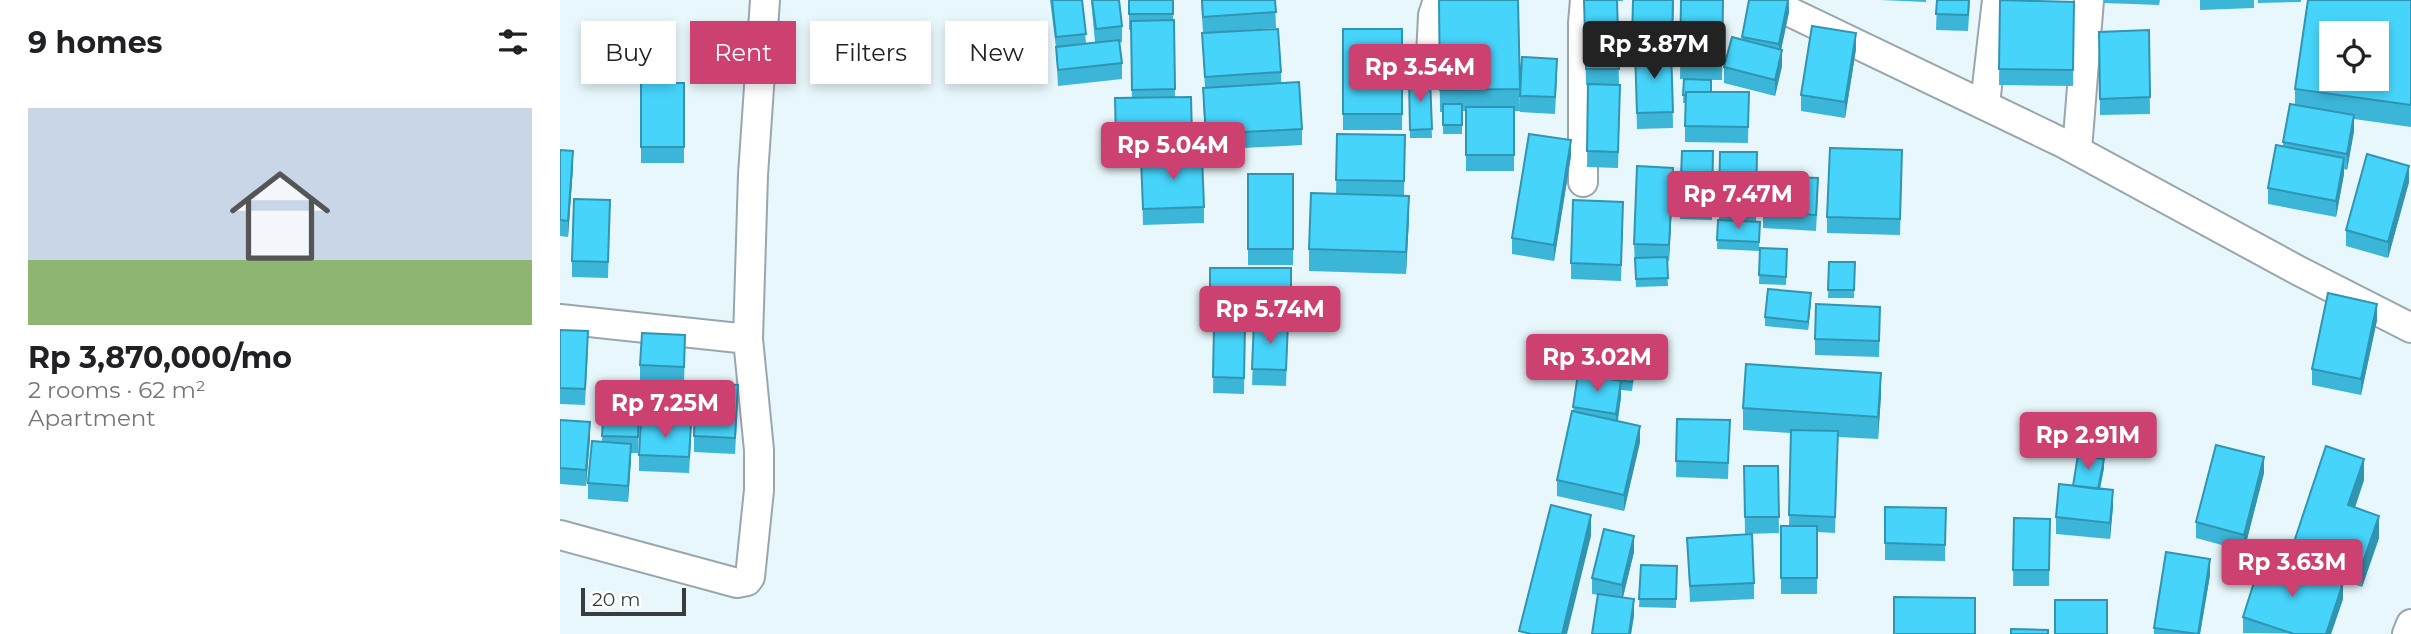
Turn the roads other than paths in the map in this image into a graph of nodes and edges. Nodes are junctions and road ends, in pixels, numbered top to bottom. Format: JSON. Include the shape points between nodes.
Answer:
{"nodes":[{"id":1,"x":765,"y":0,"type":"edge"},
{"id":2,"x":1438,"y":0,"type":"edge"},
{"id":3,"x":1585,"y":0,"type":"edge"},
{"id":4,"x":1765,"y":0,"type":"edge"},
{"id":5,"x":1997,"y":0,"type":"edge"},
{"id":6,"x":2089,"y":0,"type":"edge"},
{"id":7,"x":1431,"y":57,"type":"dead end"},
{"id":8,"x":1985,"y":104,"type":"junction"},
{"id":9,"x":2077,"y":150,"type":"junction"},
{"id":10,"x":1583,"y":182,"type":"dead end"},
{"id":11,"x":560,"y":319,"type":"edge"},
{"id":12,"x":2411,"y":328,"type":"edge"},
{"id":13,"x":748,"y":339,"type":"junction"},
{"id":14,"x":560,"y":536,"type":"edge"},
{"id":15,"x":2411,"y":624,"type":"edge"},
{"id":16,"x":2407,"y":634,"type":"edge"}],
"edges":[{"from":1,"to":13,"type":"street"},
{"from":2,"to":7,"type":"street"},
{"from":3,"to":10,"type":"street"},
{"from":4,"to":8,"type":"street"},
{"from":5,"to":8,"type":"street"},
{"from":6,"to":9,"type":"street"},
{"from":8,"to":9,"type":"street"},
{"from":9,"to":12,"type":"street"},
{"from":11,"to":13,"type":"street"},
{"from":13,"to":14,"type":"street","via":[[759,490],[747,582]]},
{"from":15,"to":16,"type":"street"}]}
